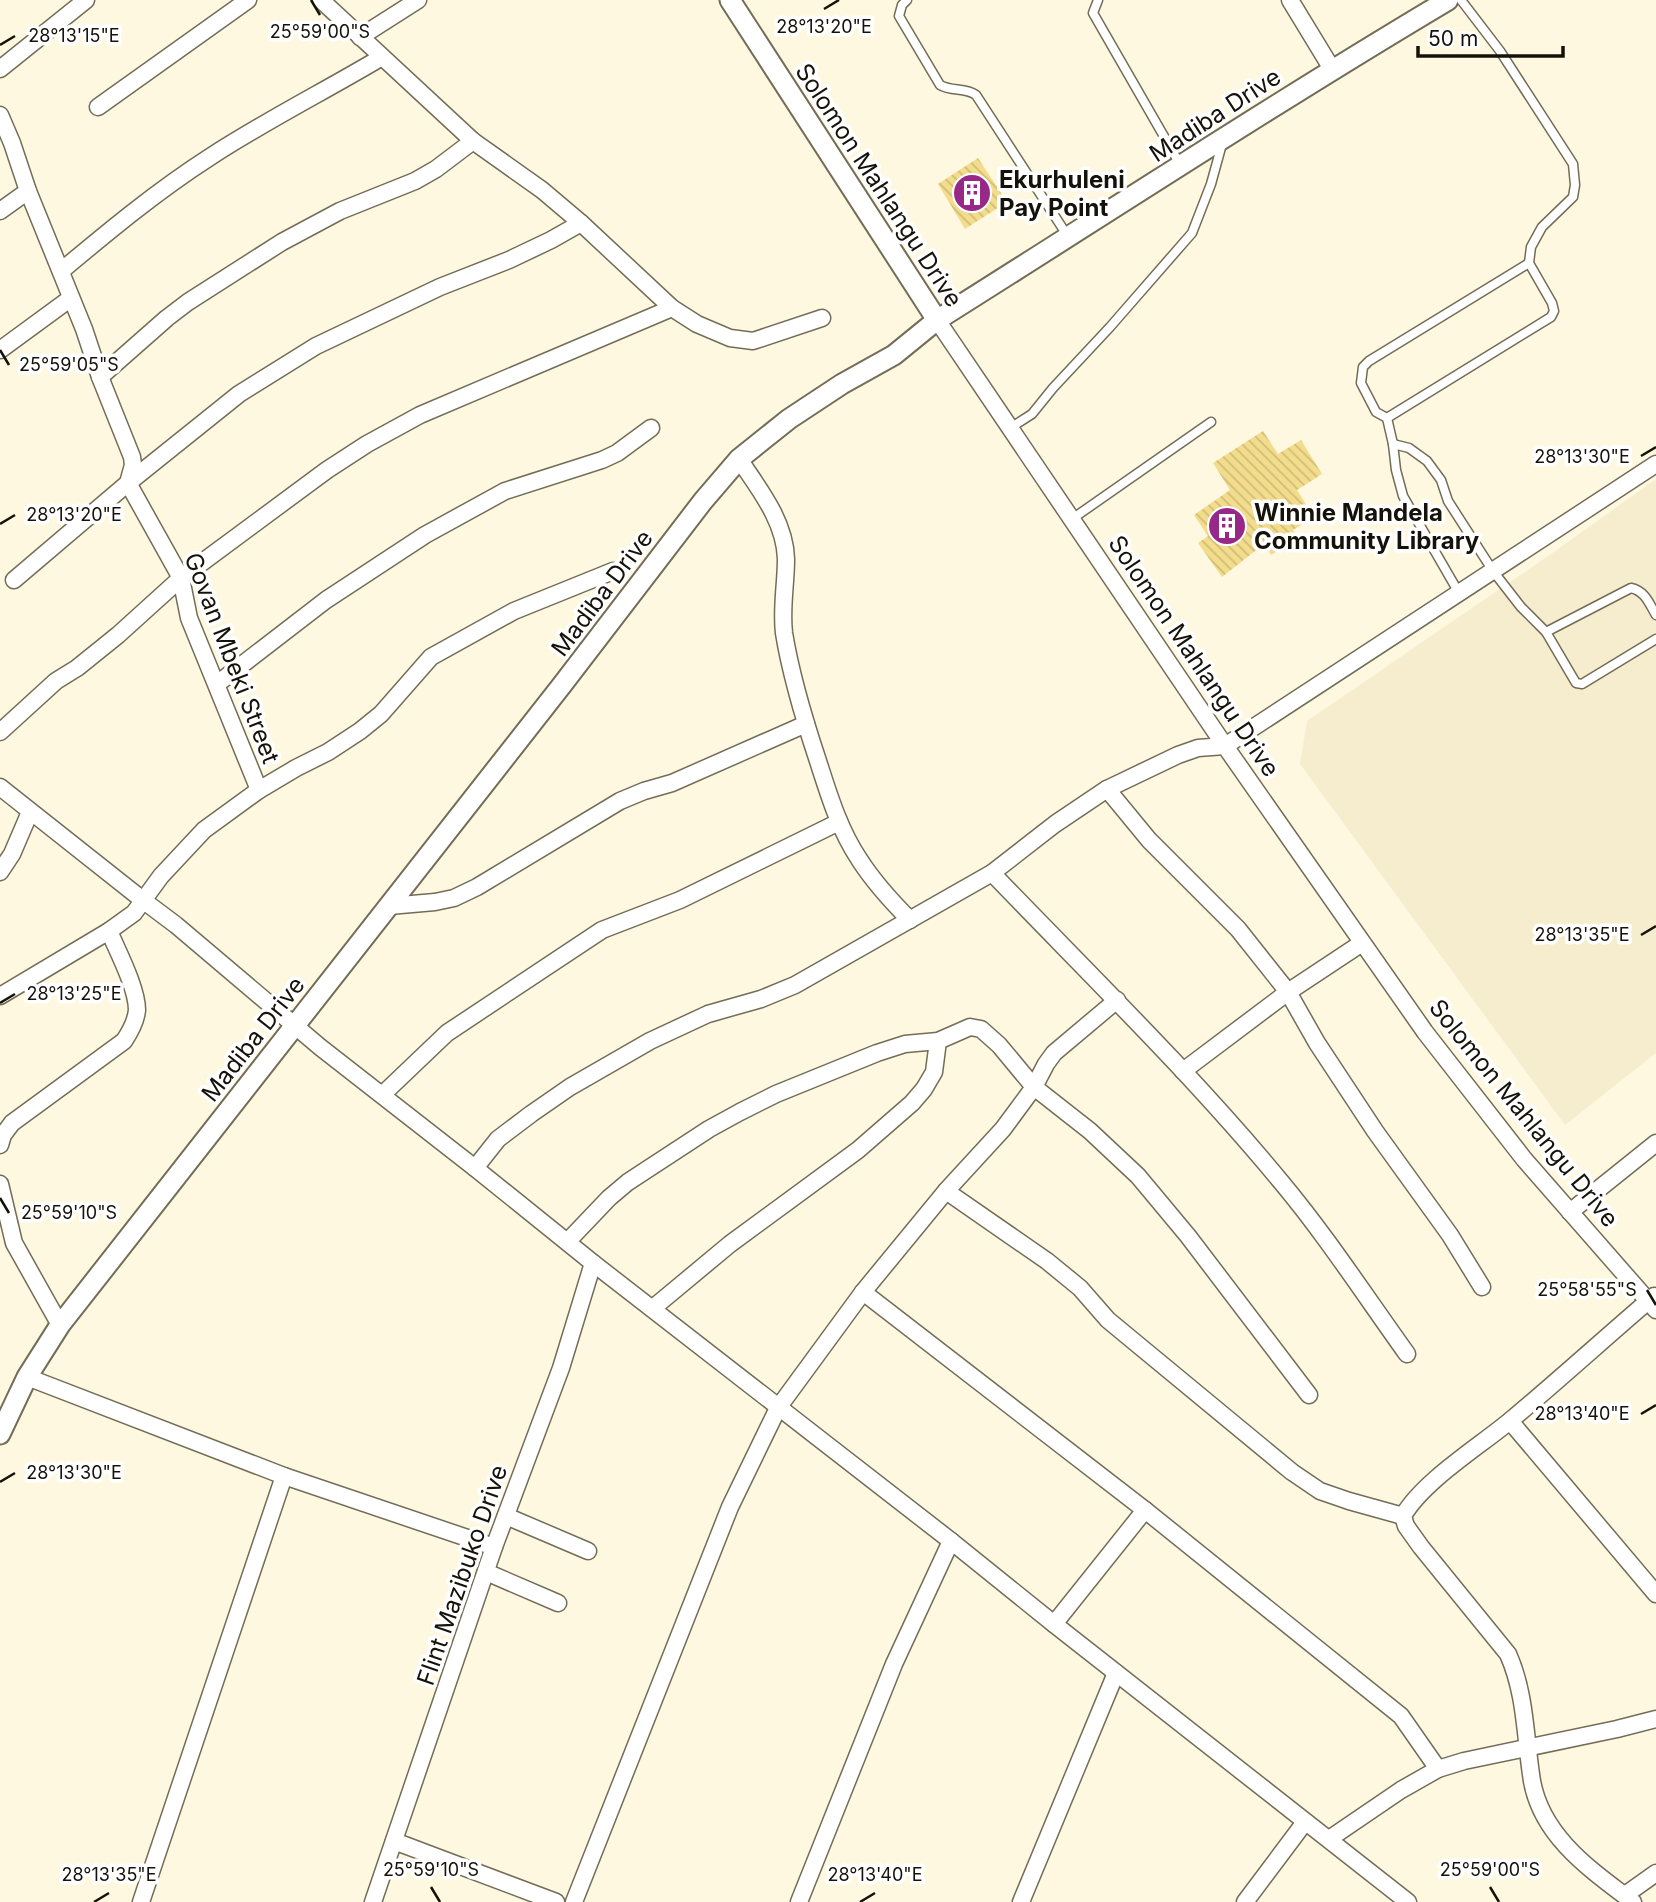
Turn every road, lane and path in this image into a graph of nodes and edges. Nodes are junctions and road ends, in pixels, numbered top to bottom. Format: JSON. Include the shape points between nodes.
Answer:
{"nodes":[{"id":1,"x":86,"y":0,"type":"edge"},
{"id":2,"x":248,"y":0,"type":"edge"},
{"id":3,"x":321,"y":0,"type":"edge"},
{"id":4,"x":418,"y":0,"type":"edge"},
{"id":5,"x":730,"y":0,"type":"edge"},
{"id":6,"x":907,"y":0,"type":"edge"},
{"id":7,"x":1098,"y":0,"type":"edge"},
{"id":8,"x":1290,"y":0,"type":"edge"},
{"id":9,"x":1448,"y":0,"type":"edge"},
{"id":10,"x":1461,"y":0,"type":"edge"},
{"id":11,"x":360,"y":37,"type":"junction"},
{"id":12,"x":382,"y":57,"type":"junction"},
{"id":13,"x":0,"y":69,"type":"edge"},
{"id":14,"x":1332,"y":69,"type":"junction"},
{"id":15,"x":98,"y":107,"type":"dead end"},
{"id":16,"x":0,"y":115,"type":"edge"},
{"id":17,"x":1223,"y":140,"type":"junction"},
{"id":18,"x":473,"y":141,"type":"junction"},
{"id":19,"x":1181,"y":166,"type":"junction"},
{"id":20,"x":27,"y":191,"type":"junction"},
{"id":21,"x":0,"y":211,"type":"edge"},
{"id":22,"x":581,"y":223,"type":"junction"},
{"id":23,"x":1068,"y":237,"type":"junction"},
{"id":24,"x":1529,"y":263,"type":"junction"},
{"id":25,"x":61,"y":271,"type":"junction"},
{"id":26,"x":71,"y":298,"type":"junction"},
{"id":27,"x":672,"y":308,"type":"junction"},
{"id":28,"x":822,"y":318,"type":"dead end"},
{"id":29,"x":937,"y":320,"type":"junction"},
{"id":30,"x":0,"y":349,"type":"edge"},
{"id":31,"x":100,"y":377,"type":"junction"},
{"id":32,"x":1387,"y":418,"type":"junction"},
{"id":33,"x":1211,"y":422,"type":"dead end"},
{"id":34,"x":651,"y":428,"type":"dead end"},
{"id":35,"x":1010,"y":428,"type":"junction"},
{"id":36,"x":1393,"y":444,"type":"junction"},
{"id":37,"x":739,"y":459,"type":"junction"},
{"id":38,"x":1656,"y":464,"type":"edge"},
{"id":39,"x":128,"y":484,"type":"junction"},
{"id":40,"x":1072,"y":519,"type":"junction"},
{"id":41,"x":612,"y":571,"type":"dead end"},
{"id":42,"x":1493,"y":571,"type":"junction"},
{"id":43,"x":181,"y":578,"type":"junction"},
{"id":44,"x":14,"y":580,"type":"dead end"},
{"id":45,"x":1459,"y":593,"type":"junction"},
{"id":46,"x":1656,"y":615,"type":"edge"},
{"id":47,"x":1546,"y":632,"type":"junction"},
{"id":48,"x":1656,"y":639,"type":"edge"},
{"id":49,"x":217,"y":684,"type":"junction"},
{"id":50,"x":806,"y":724,"type":"junction"},
{"id":51,"x":0,"y":732,"type":"edge"},
{"id":52,"x":1225,"y":746,"type":"junction"},
{"id":53,"x":0,"y":787,"type":"edge"},
{"id":54,"x":1107,"y":789,"type":"junction"},
{"id":55,"x":259,"y":790,"type":"junction"},
{"id":56,"x":30,"y":812,"type":"junction"},
{"id":57,"x":839,"y":822,"type":"junction"},
{"id":58,"x":0,"y":872,"type":"edge"},
{"id":59,"x":992,"y":873,"type":"junction"},
{"id":60,"x":144,"y":901,"type":"junction"},
{"id":61,"x":389,"y":906,"type":"junction"},
{"id":62,"x":910,"y":920,"type":"junction"},
{"id":63,"x":109,"y":931,"type":"junction"},
{"id":64,"x":1362,"y":943,"type":"junction"},
{"id":65,"x":1288,"y":992,"type":"junction"},
{"id":66,"x":0,"y":996,"type":"edge"},
{"id":67,"x":1117,"y":1000,"type":"junction"},
{"id":68,"x":294,"y":1026,"type":"junction"},
{"id":69,"x":938,"y":1041,"type":"junction"},
{"id":70,"x":1183,"y":1071,"type":"junction"},
{"id":71,"x":1034,"y":1087,"type":"junction"},
{"id":72,"x":382,"y":1095,"type":"junction"},
{"id":73,"x":1656,"y":1143,"type":"edge"},
{"id":74,"x":0,"y":1145,"type":"edge"},
{"id":75,"x":475,"y":1168,"type":"junction"},
{"id":76,"x":0,"y":1184,"type":"edge"},
{"id":77,"x":946,"y":1191,"type":"junction"},
{"id":78,"x":1570,"y":1212,"type":"junction"},
{"id":79,"x":568,"y":1241,"type":"junction"},
{"id":80,"x":593,"y":1263,"type":"junction"},
{"id":81,"x":1482,"y":1287,"type":"dead end"},
{"id":82,"x":863,"y":1292,"type":"junction"},
{"id":83,"x":1653,"y":1302,"type":"edge"},
{"id":84,"x":653,"y":1308,"type":"junction"},
{"id":85,"x":60,"y":1325,"type":"junction"},
{"id":86,"x":1407,"y":1354,"type":"dead end"},
{"id":87,"x":27,"y":1377,"type":"junction"},
{"id":88,"x":1309,"y":1395,"type":"dead end"},
{"id":89,"x":778,"y":1408,"type":"junction"},
{"id":90,"x":1510,"y":1421,"type":"junction"},
{"id":91,"x":0,"y":1434,"type":"edge"},
{"id":92,"x":284,"y":1476,"type":"junction"},
{"id":93,"x":1145,"y":1510,"type":"junction"},
{"id":94,"x":506,"y":1516,"type":"junction"},
{"id":95,"x":1404,"y":1516,"type":"junction"},
{"id":96,"x":951,"y":1541,"type":"junction"},
{"id":97,"x":494,"y":1547,"type":"junction"},
{"id":98,"x":588,"y":1551,"type":"dead end"},
{"id":99,"x":486,"y":1572,"type":"junction"},
{"id":100,"x":1656,"y":1594,"type":"edge"},
{"id":101,"x":558,"y":1603,"type":"dead end"},
{"id":102,"x":1054,"y":1625,"type":"junction"},
{"id":103,"x":1116,"y":1673,"type":"junction"},
{"id":104,"x":1656,"y":1719,"type":"edge"},
{"id":105,"x":1528,"y":1748,"type":"junction"},
{"id":106,"x":1438,"y":1769,"type":"junction"},
{"id":107,"x":1305,"y":1822,"type":"junction"},
{"id":108,"x":1329,"y":1839,"type":"junction"},
{"id":109,"x":394,"y":1841,"type":"junction"},
{"id":110,"x":1656,"y":1873,"type":"edge"},
{"id":111,"x":1629,"y":1899,"type":"edge"},
{"id":112,"x":141,"y":1902,"type":"edge"},
{"id":113,"x":373,"y":1902,"type":"edge"},
{"id":114,"x":556,"y":1902,"type":"edge"},
{"id":115,"x":574,"y":1902,"type":"edge"},
{"id":116,"x":799,"y":1902,"type":"edge"},
{"id":117,"x":1021,"y":1902,"type":"edge"},
{"id":118,"x":1245,"y":1902,"type":"edge"},
{"id":119,"x":1408,"y":1902,"type":"edge"}],
"edges":[{"from":1,"to":13,"type":"street"},
{"from":2,"to":15,"type":"street"},
{"from":3,"to":11,"type":"street"},
{"from":4,"to":11,"type":"street"},
{"from":5,"to":29,"type":"street","name":"Solomon Mahlangu Drive"},
{"from":6,"to":23,"type":"lane","via":[[899,16],[940,86],[976,95]]},
{"from":7,"to":19,"type":"lane","via":[[1093,13]]},
{"from":8,"to":14,"type":"street"},
{"from":9,"to":14,"type":"street","name":"Madiba Drive"},
{"from":10,"to":24,"type":"lane","via":[[1573,164],[1573,197],[1542,226]]},
{"from":11,"to":12,"type":"street"},
{"from":12,"to":18,"type":"street"},
{"from":12,"to":25,"type":"street","via":[[173,181]]},
{"from":14,"to":17,"type":"street","name":"Madiba Drive"},
{"from":16,"to":20,"type":"street"},
{"from":17,"to":19,"type":"street","name":"Madiba Drive"},
{"from":17,"to":35,"type":"lane","via":[[1192,233],[1032,414]]},
{"from":18,"to":22,"type":"street"},
{"from":18,"to":31,"type":"street","via":[[415,181],[340,211],[282,242],[188,302]]},
{"from":19,"to":23,"type":"street","name":"Madiba Drive"},
{"from":20,"to":21,"type":"street"},
{"from":20,"to":25,"type":"street"},
{"from":22,"to":27,"type":"street"},
{"from":22,"to":39,"type":"street","via":[[316,346],[239,394]]},
{"from":23,"to":29,"type":"street","name":"Madiba Drive"},
{"from":24,"to":32,"type":"lane","via":[[1552,303],[1550,317]]},
{"from":24,"to":32,"type":"lane","via":[[1363,367],[1361,383],[1367,396],[1376,412]]},
{"from":25,"to":26,"type":"street"},
{"from":26,"to":30,"type":"street"},
{"from":26,"to":31,"type":"street"},
{"from":27,"to":28,"type":"street","via":[[713,332],[753,341]]},
{"from":27,"to":43,"type":"street","via":[[391,429],[327,470]]},
{"from":29,"to":35,"type":"street","name":"Solomon Mahlangu Drive"},
{"from":29,"to":37,"type":"street","name":"Madiba Drive","via":[[894,355],[789,419]]},
{"from":31,"to":39,"type":"street","via":[[132,457]]},
{"from":32,"to":36,"type":"lane"},
{"from":33,"to":40,"type":"lane"},
{"from":34,"to":49,"type":"street","via":[[617,453],[505,491],[425,535],[326,600]]},
{"from":35,"to":40,"type":"street","name":"Solomon Mahlangu Drive"},
{"from":36,"to":42,"type":"lane","via":[[1409,448],[1427,461]]},
{"from":36,"to":45,"type":"lane","via":[[1403,496]]},
{"from":37,"to":50,"type":"street","via":[[782,533],[786,556],[782,615]]},
{"from":37,"to":61,"type":"street","name":"Madiba Drive"},
{"from":38,"to":42,"type":"street"},
{"from":39,"to":43,"type":"street","name":"Govan Mbeki Street"},
{"from":39,"to":44,"type":"street"},
{"from":40,"to":52,"type":"street","name":"Solomon Mahlangu Drive"},
{"from":41,"to":55,"type":"street","via":[[513,611],[430,657],[381,714],[360,731]]},
{"from":42,"to":45,"type":"street"},
{"from":42,"to":47,"type":"lane"},
{"from":43,"to":49,"type":"street","name":"Govan Mbeki Street","via":[[189,618]]},
{"from":43,"to":51,"type":"street"},
{"from":45,"to":52,"type":"street"},
{"from":46,"to":47,"type":"lane","via":[[1644,594],[1631,588]]},
{"from":47,"to":48,"type":"lane","via":[[1576,683],[1582,684]]},
{"from":49,"to":55,"type":"street","name":"Govan Mbeki Street"},
{"from":50,"to":57,"type":"street"},
{"from":50,"to":61,"type":"street","via":[[620,802],[454,898]]},
{"from":52,"to":54,"type":"street","via":[[1178,755]]},
{"from":52,"to":64,"type":"street","name":"Solomon Mahlangu Drive"},
{"from":53,"to":56,"type":"street"},
{"from":54,"to":59,"type":"street"},
{"from":54,"to":65,"type":"street","via":[[1149,840],[1238,929]]},
{"from":55,"to":60,"type":"street","via":[[204,830]]},
{"from":56,"to":58,"type":"street"},
{"from":56,"to":60,"type":"street"},
{"from":57,"to":62,"type":"street","via":[[858,858]]},
{"from":57,"to":72,"type":"street","via":[[680,900],[602,930],[447,1032]]},
{"from":59,"to":62,"type":"street"},
{"from":59,"to":67,"type":"street"},
{"from":60,"to":63,"type":"street"},
{"from":60,"to":68,"type":"street"},
{"from":61,"to":68,"type":"street","name":"Madiba Drive"},
{"from":62,"to":75,"type":"street","via":[[796,985],[708,1014],[650,1041],[531,1114],[498,1139]]},
{"from":63,"to":66,"type":"street"},
{"from":63,"to":74,"type":"street","via":[[135,994],[137,1012],[132,1028],[124,1041],[12,1123]]},
{"from":64,"to":65,"type":"street"},
{"from":64,"to":78,"type":"street","name":"Solomon Mahlangu Drive","via":[[1468,1088]]},
{"from":65,"to":70,"type":"street"},
{"from":65,"to":81,"type":"street","via":[[1375,1131]]},
{"from":67,"to":70,"type":"street"},
{"from":67,"to":71,"type":"street","via":[[1054,1054]]},
{"from":68,"to":72,"type":"street"},
{"from":68,"to":85,"type":"street","name":"Madiba Drive"},
{"from":69,"to":71,"type":"street","via":[[970,1027],[981,1029]]},
{"from":69,"to":79,"type":"street","via":[[877,1053],[740,1112],[628,1182]]},
{"from":69,"to":84,"type":"street","via":[[933,1072],[912,1103]]},
{"from":70,"to":86,"type":"street","via":[[1282,1183]]},
{"from":71,"to":77,"type":"street"},
{"from":71,"to":88,"type":"street","via":[[1138,1176]]},
{"from":72,"to":75,"type":"street"},
{"from":73,"to":78,"type":"street"},
{"from":75,"to":79,"type":"street"},
{"from":76,"to":85,"type":"street","via":[[14,1243]]},
{"from":77,"to":82,"type":"street"},
{"from":77,"to":95,"type":"street","via":[[1047,1261],[1080,1288],[1108,1320],[1292,1472],[1320,1491]]},
{"from":78,"to":83,"type":"street","name":"Solomon Mahlangu Drive"},
{"from":79,"to":80,"type":"street"},
{"from":80,"to":84,"type":"street"},
{"from":80,"to":94,"type":"street","name":"Flint Mazibuko Drive","via":[[561,1368]]},
{"from":82,"to":89,"type":"street"},
{"from":82,"to":93,"type":"street"},
{"from":83,"to":90,"type":"street"},
{"from":84,"to":89,"type":"street"},
{"from":85,"to":87,"type":"street","name":"Madiba Drive"},
{"from":87,"to":91,"type":"street","name":"Madiba Drive"},
{"from":87,"to":92,"type":"street"},
{"from":89,"to":96,"type":"street"},
{"from":89,"to":115,"type":"street","via":[[730,1507]]},
{"from":90,"to":95,"type":"street","via":[[1416,1498]]},
{"from":90,"to":100,"type":"street"},
{"from":92,"to":97,"type":"street"},
{"from":92,"to":112,"type":"street"},
{"from":93,"to":102,"type":"street"},
{"from":93,"to":106,"type":"street","via":[[1401,1716]]},
{"from":94,"to":97,"type":"street","name":"Flint Mazibuko Drive"},
{"from":94,"to":98,"type":"street"},
{"from":95,"to":105,"type":"street","via":[[1421,1547],[1508,1654],[1521,1693]]},
{"from":96,"to":102,"type":"street"},
{"from":96,"to":116,"type":"street","via":[[894,1664]]},
{"from":97,"to":99,"type":"street","name":"Flint Mazibuko Drive"},
{"from":99,"to":101,"type":"street"},
{"from":99,"to":109,"type":"street","name":"Flint Mazibuko Drive"},
{"from":102,"to":103,"type":"street"},
{"from":103,"to":107,"type":"street"},
{"from":103,"to":117,"type":"street"},
{"from":104,"to":105,"type":"street"},
{"from":105,"to":106,"type":"street"},
{"from":105,"to":111,"type":"street","via":[[1532,1783],[1546,1820],[1574,1855]]},
{"from":106,"to":108,"type":"street"},
{"from":107,"to":108,"type":"street"},
{"from":107,"to":118,"type":"street"},
{"from":108,"to":119,"type":"street"},
{"from":109,"to":113,"type":"street","name":"Flint Mazibuko Drive"},
{"from":109,"to":114,"type":"street"},
{"from":110,"to":111,"type":"street"}]}
